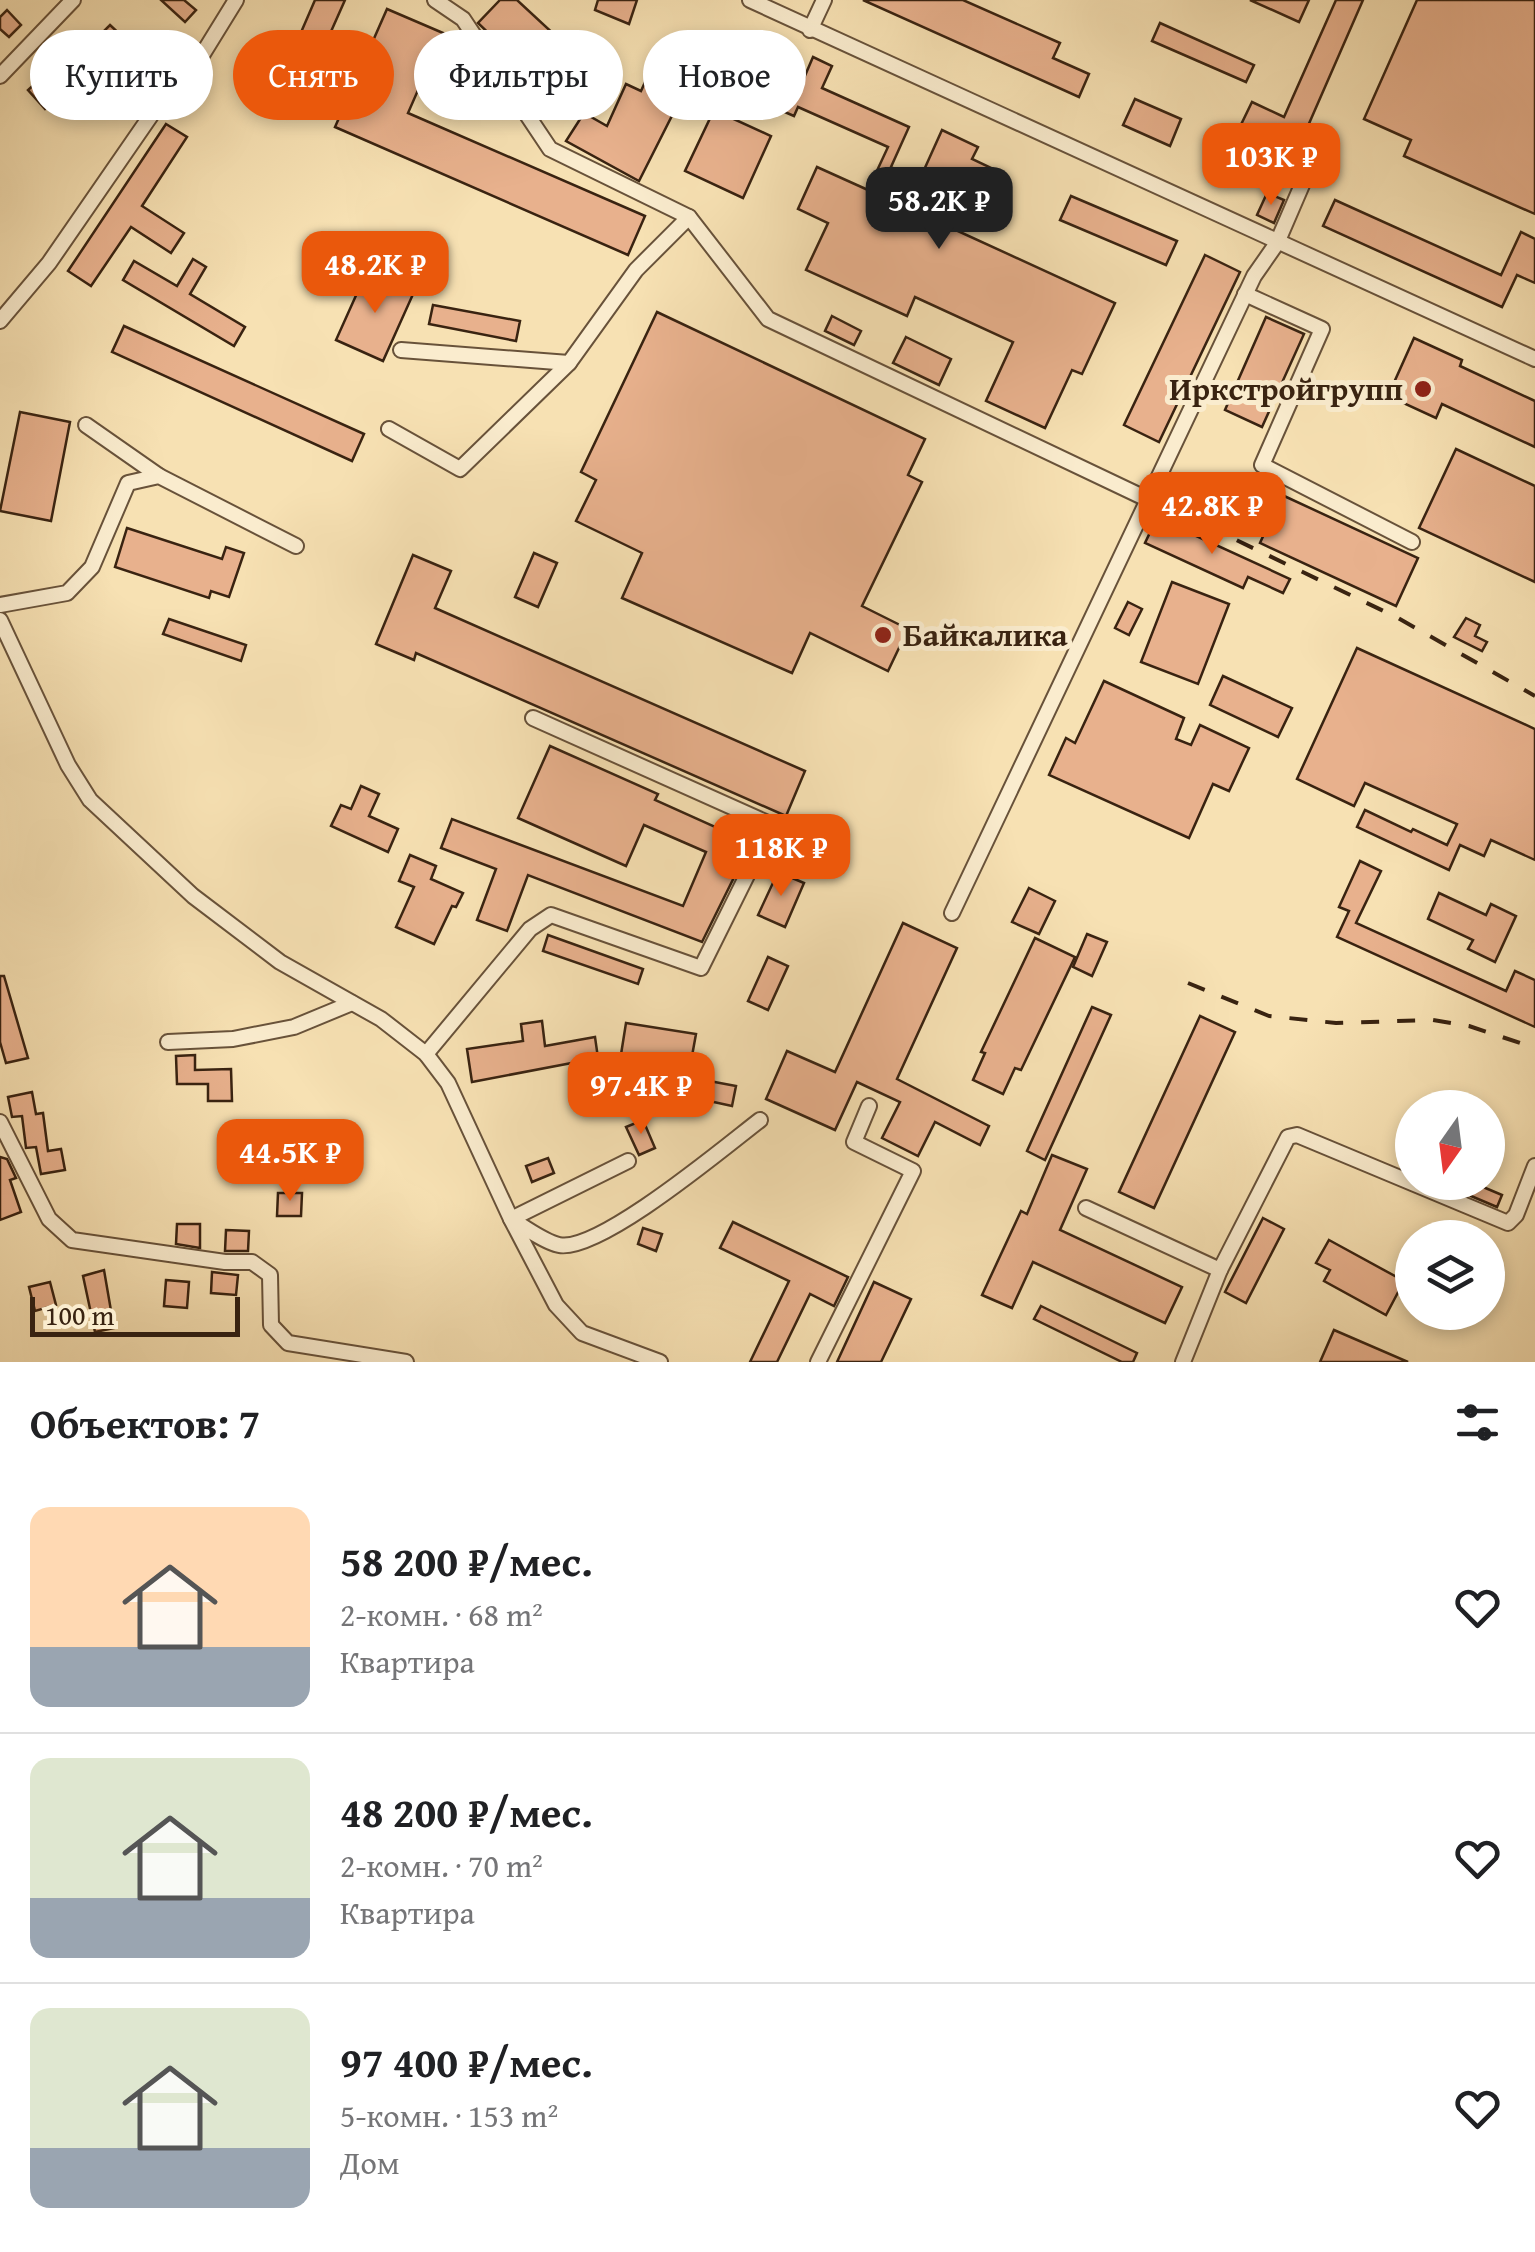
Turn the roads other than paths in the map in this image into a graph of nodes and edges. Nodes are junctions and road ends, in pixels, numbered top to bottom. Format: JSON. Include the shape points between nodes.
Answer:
{"nodes":[{"id":1,"x":72,"y":0,"type":"edge"},
{"id":2,"x":236,"y":0,"type":"edge"},
{"id":3,"x":435,"y":0,"type":"edge"},
{"id":4,"x":750,"y":0,"type":"edge"},
{"id":5,"x":824,"y":0,"type":"edge"},
{"id":6,"x":810,"y":30,"type":"junction"},
{"id":7,"x":0,"y":76,"type":"edge"},
{"id":8,"x":1311,"y":164,"type":"dead end"},
{"id":9,"x":688,"y":217,"type":"junction"},
{"id":10,"x":1277,"y":243,"type":"junction"},
{"id":11,"x":1245,"y":294,"type":"junction"},
{"id":12,"x":0,"y":321,"type":"edge"},
{"id":13,"x":401,"y":350,"type":"dead end"},
{"id":14,"x":1535,"y":359,"type":"edge"},
{"id":15,"x":568,"y":364,"type":"junction"},
{"id":16,"x":86,"y":425,"type":"dead end"},
{"id":17,"x":389,"y":429,"type":"dead end"},
{"id":18,"x":158,"y":476,"type":"junction"},
{"id":19,"x":1147,"y":499,"type":"junction"},
{"id":20,"x":1412,"y":542,"type":"dead end"},
{"id":21,"x":296,"y":546,"type":"dead end"},
{"id":22,"x":0,"y":605,"type":"edge"},
{"id":23,"x":0,"y":620,"type":"edge"},
{"id":24,"x":533,"y":718,"type":"dead end"},
{"id":25,"x":952,"y":912,"type":"dead end"},
{"id":26,"x":352,"y":1003,"type":"junction"},
{"id":27,"x":168,"y":1042,"type":"dead end"},
{"id":28,"x":426,"y":1054,"type":"junction"},
{"id":29,"x":869,"y":1106,"type":"dead end"},
{"id":30,"x":760,"y":1120,"type":"dead end"},
{"id":31,"x":1,"y":1127,"type":"edge"},
{"id":32,"x":628,"y":1162,"type":"dead end"},
{"id":33,"x":1535,"y":1166,"type":"edge"},
{"id":34,"x":1086,"y":1208,"type":"dead end"},
{"id":35,"x":511,"y":1219,"type":"junction"},
{"id":36,"x":1220,"y":1270,"type":"junction"},
{"id":37,"x":406,"y":1362,"type":"edge"},
{"id":38,"x":660,"y":1362,"type":"edge"},
{"id":39,"x":818,"y":1362,"type":"edge"},
{"id":40,"x":1183,"y":1362,"type":"edge"}],
"edges":[{"from":1,"to":7,"type":"street"},
{"from":2,"to":12,"type":"street","via":[[199,60]]},
{"from":3,"to":9,"type":"street","via":[[462,18],[550,149]]},
{"from":4,"to":6,"type":"street"},
{"from":5,"to":6,"type":"street"},
{"from":6,"to":10,"type":"street"},
{"from":8,"to":10,"type":"street"},
{"from":9,"to":15,"type":"street","via":[[636,270]]},
{"from":9,"to":19,"type":"street","via":[[768,319]]},
{"from":10,"to":11,"type":"street"},
{"from":10,"to":14,"type":"street"},
{"from":11,"to":19,"type":"street"},
{"from":11,"to":20,"type":"street","via":[[1322,329],[1262,465]]},
{"from":13,"to":15,"type":"street"},
{"from":15,"to":17,"type":"street","via":[[460,469]]},
{"from":16,"to":18,"type":"street"},
{"from":18,"to":21,"type":"street"},
{"from":18,"to":22,"type":"street","via":[[128,483],[92,567],[67,592]]},
{"from":19,"to":25,"type":"street"},
{"from":23,"to":26,"type":"street","via":[[90,800],[193,896],[280,962]]},
{"from":24,"to":28,"type":"street","via":[[772,825],[702,968],[551,915],[530,929]]},
{"from":26,"to":27,"type":"street","via":[[294,1027]]},
{"from":26,"to":28,"type":"street"},
{"from":28,"to":35,"type":"street","via":[[448,1083]]},
{"from":29,"to":39,"type":"street","via":[[854,1142],[913,1172]]},
{"from":30,"to":35,"type":"street","via":[[634,1215],[580,1242],[560,1246]]},
{"from":31,"to":37,"type":"street","via":[[49,1219],[72,1240],[252,1262],[270,1275],[272,1324],[288,1343]]},
{"from":32,"to":35,"type":"street"},
{"from":33,"to":36,"type":"street","via":[[1508,1223],[1297,1135],[1288,1137]]},
{"from":34,"to":36,"type":"street"},
{"from":35,"to":38,"type":"street","via":[[556,1305],[582,1333]]},
{"from":36,"to":40,"type":"street"}]}
